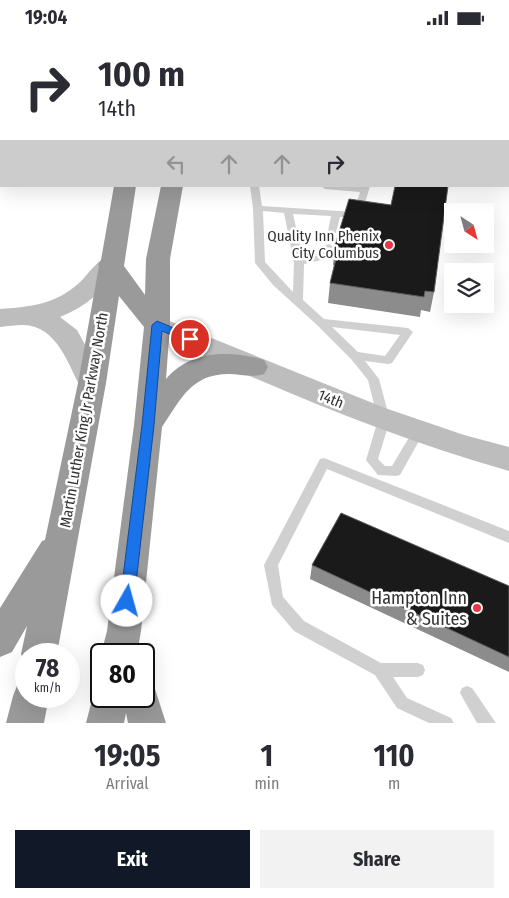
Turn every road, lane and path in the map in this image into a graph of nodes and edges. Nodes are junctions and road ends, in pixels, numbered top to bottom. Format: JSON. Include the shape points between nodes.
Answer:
{"nodes":[{"id":1,"x":125,"y":187,"type":"edge"},
{"id":2,"x":172,"y":187,"type":"edge"},
{"id":3,"x":254,"y":187,"type":"edge"},
{"id":4,"x":344,"y":187,"type":"edge"},
{"id":5,"x":365,"y":188,"type":"edge"},
{"id":6,"x":258,"y":208,"type":"junction"},
{"id":7,"x":288,"y":211,"type":"junction"},
{"id":8,"x":336,"y":214,"type":"junction"},
{"id":9,"x":333,"y":231,"type":"dead end"},
{"id":10,"x":329,"y":247,"type":"dead end"},
{"id":11,"x":299,"y":262,"type":"junction"},
{"id":12,"x":110,"y":264,"type":"junction"},
{"id":13,"x":298,"y":302,"type":"junction"},
{"id":14,"x":28,"y":317,"type":"junction"},
{"id":15,"x":0,"y":318,"type":"edge"},
{"id":16,"x":320,"y":322,"type":"junction"},
{"id":17,"x":157,"y":325,"type":"junction"},
{"id":18,"x":355,"y":356,"type":"junction"},
{"id":19,"x":254,"y":367,"type":"junction"},
{"id":20,"x":92,"y":383,"type":"junction"},
{"id":21,"x":384,"y":420,"type":"junction"},
{"id":22,"x":148,"y":425,"type":"junction"},
{"id":23,"x":418,"y":432,"type":"junction"},
{"id":24,"x":509,"y":459,"type":"edge"},
{"id":25,"x":382,"y":471,"type":"junction"},
{"id":26,"x":376,"y":484,"type":"junction"},
{"id":27,"x":64,"y":533,"type":"junction"},
{"id":28,"x":509,"y":537,"type":"edge"},
{"id":29,"x":0,"y":640,"type":"edge"},
{"id":30,"x":42,"y":643,"type":"edge"},
{"id":31,"x":124,"y":643,"type":"edge"},
{"id":32,"x":380,"y":670,"type":"junction"},
{"id":33,"x":418,"y":670,"type":"dead end"},
{"id":34,"x":467,"y":693,"type":"dead end"},
{"id":35,"x":28,"y":708,"type":"edge"},
{"id":36,"x":108,"y":708,"type":"edge"},
{"id":37,"x":143,"y":708,"type":"edge"},
{"id":38,"x":484,"y":722,"type":"edge"},
{"id":39,"x":25,"y":723,"type":"edge"},
{"id":40,"x":105,"y":723,"type":"edge"},
{"id":41,"x":146,"y":723,"type":"edge"},
{"id":42,"x":446,"y":723,"type":"edge"}],
"edges":[{"from":1,"to":12,"type":"highway","name":"Martin Luther King Jr Parkway North"},
{"from":2,"to":17,"type":"highway","via":[[158,259]]},
{"from":3,"to":6,"type":"lane"},
{"from":4,"to":5,"type":"lane"},
{"from":5,"to":8,"type":"lane","via":[[358,215]]},
{"from":6,"to":7,"type":"lane"},
{"from":6,"to":13,"type":"lane","via":[[260,263]]},
{"from":7,"to":8,"type":"lane"},
{"from":7,"to":11,"type":"lane"},
{"from":8,"to":9,"type":"lane"},
{"from":10,"to":11,"type":"lane","via":[[327,256]]},
{"from":11,"to":13,"type":"lane"},
{"from":12,"to":14,"type":"street","via":[[90,288],[67,306]]},
{"from":12,"to":17,"type":"highway"},
{"from":12,"to":20,"type":"highway","name":"Martin Luther King Jr Parkway North"},
{"from":13,"to":16,"type":"lane"},
{"from":14,"to":15,"type":"street"},
{"from":14,"to":20,"type":"street","via":[[53,324],[68,337]]},
{"from":16,"to":18,"type":"lane"},
{"from":16,"to":18,"type":"lane","via":[[408,332],[388,360]]},
{"from":17,"to":19,"type":"street","name":"14th"},
{"from":17,"to":22,"type":"highway"},
{"from":18,"to":21,"type":"lane","via":[[373,379]]},
{"from":19,"to":21,"type":"street","name":"14th"},
{"from":19,"to":22,"type":"highway","via":[[229,362],[207,365],[188,373],[177,382]]},
{"from":20,"to":27,"type":"highway","name":"Martin Luther King Jr Parkway North"},
{"from":21,"to":23,"type":"street","name":"14th"},
{"from":21,"to":25,"type":"lane","via":[[372,460]]},
{"from":22,"to":31,"type":"highway"},
{"from":23,"to":24,"type":"street","name":"14th"},
{"from":23,"to":25,"type":"lane","via":[[396,471]]},
{"from":25,"to":26,"type":"lane"},
{"from":26,"to":28,"type":"lane"},
{"from":26,"to":32,"type":"lane","via":[[324,463],[271,565],[278,600],[299,626]]},
{"from":27,"to":29,"type":"highway"},
{"from":27,"to":30,"type":"highway","name":"Martin Luther King Jr Parkway North"},
{"from":32,"to":33,"type":"lane"},
{"from":32,"to":42,"type":"lane","via":[[402,703]]},
{"from":34,"to":38,"type":"lane"},
{"from":35,"to":39,"type":"highway"},
{"from":36,"to":40,"type":"highway"},
{"from":37,"to":41,"type":"highway"}]}
